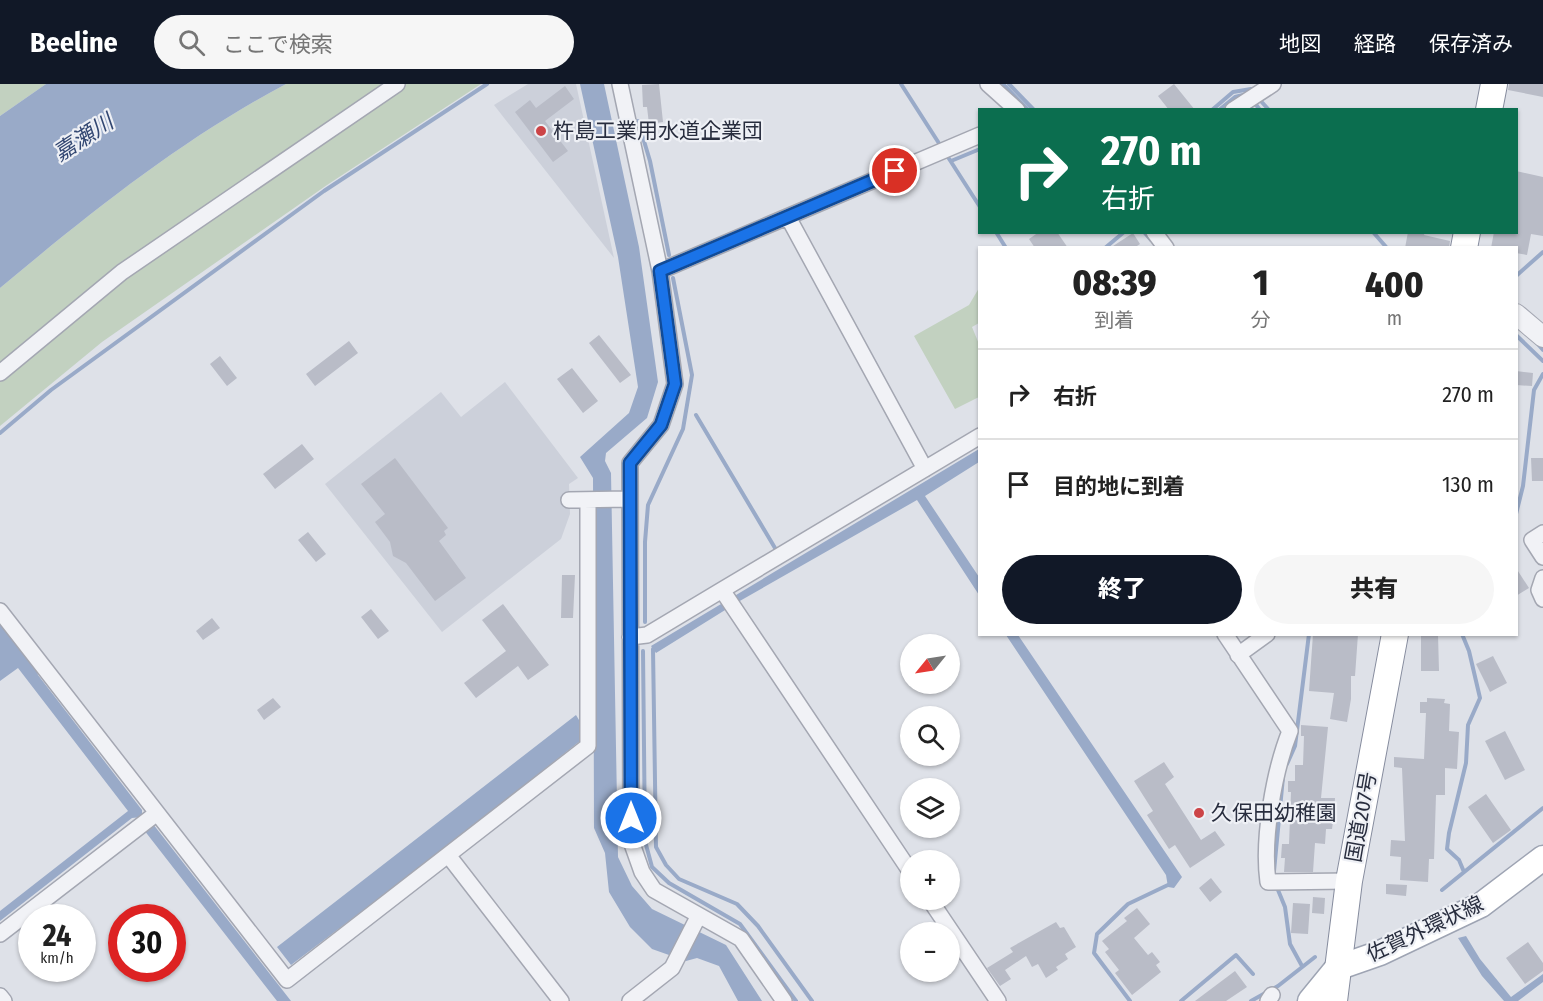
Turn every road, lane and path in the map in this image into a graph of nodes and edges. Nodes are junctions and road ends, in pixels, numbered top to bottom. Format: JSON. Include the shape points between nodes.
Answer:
{"nodes":[{"id":1,"x":397,"y":84,"type":"edge"},
{"id":2,"x":620,"y":84,"type":"edge"},
{"id":3,"x":988,"y":84,"type":"edge"},
{"id":4,"x":1494,"y":84,"type":"edge"},
{"id":5,"x":1267,"y":88,"type":"edge"},
{"id":6,"x":1240,"y":105,"type":"edge"},
{"id":7,"x":1015,"y":108,"type":"edge"},
{"id":8,"x":1489,"y":108,"type":"edge"},
{"id":9,"x":978,"y":136,"type":"edge"},
{"id":10,"x":788,"y":217,"type":"junction"},
{"id":11,"x":660,"y":271,"type":"junction"},
{"id":12,"x":1518,"y":316,"type":"edge"},
{"id":13,"x":1543,"y":337,"type":"edge"},
{"id":14,"x":0,"y":373,"type":"edge"},
{"id":15,"x":978,"y":437,"type":"edge"},
{"id":16,"x":925,"y":469,"type":"junction"},
{"id":17,"x":569,"y":500,"type":"dead end"},
{"id":18,"x":624,"y":500,"type":"junction"},
{"id":19,"x":589,"y":501,"type":"junction"},
{"id":20,"x":1543,"y":532,"type":"edge"},
{"id":21,"x":1543,"y":557,"type":"edge"},
{"id":22,"x":1543,"y":578,"type":"edge"},
{"id":23,"x":727,"y":598,"type":"junction"},
{"id":24,"x":1543,"y":599,"type":"edge"},
{"id":25,"x":0,"y":611,"type":"edge"},
{"id":26,"x":1226,"y":636,"type":"edge"},
{"id":27,"x":1264,"y":636,"type":"edge"},
{"id":28,"x":1395,"y":636,"type":"edge"},
{"id":29,"x":630,"y":637,"type":"junction"},
{"id":30,"x":1238,"y":655,"type":"junction"},
{"id":31,"x":157,"y":813,"type":"junction"},
{"id":32,"x":448,"y":855,"type":"junction"},
{"id":33,"x":900,"y":856,"type":"edge"},
{"id":34,"x":1543,"y":858,"type":"edge"},
{"id":35,"x":1349,"y":880,"type":"junction"},
{"id":36,"x":937,"y":910,"type":"edge"},
{"id":37,"x":698,"y":917,"type":"junction"},
{"id":38,"x":0,"y":934,"type":"edge"},
{"id":39,"x":1337,"y":968,"type":"junction"},
{"id":40,"x":0,"y":996,"type":"edge"},
{"id":41,"x":4,"y":1001,"type":"edge"},
{"id":42,"x":561,"y":1001,"type":"edge"},
{"id":43,"x":630,"y":1001,"type":"edge"},
{"id":44,"x":784,"y":1001,"type":"edge"},
{"id":45,"x":998,"y":1001,"type":"edge"},
{"id":46,"x":1310,"y":1001,"type":"edge"},
{"id":47,"x":1334,"y":1001,"type":"edge"}],
"edges":[{"from":1,"to":14,"type":"street","via":[[122,272]]},
{"from":2,"to":11,"type":"street"},
{"from":3,"to":7,"type":"street"},
{"from":4,"to":8,"type":"highway"},
{"from":5,"to":6,"type":"street"},
{"from":9,"to":10,"type":"street"},
{"from":10,"to":11,"type":"street"},
{"from":10,"to":16,"type":"street"},
{"from":11,"to":18,"type":"street","via":[[675,384],[661,425],[630,463]]},
{"from":12,"to":13,"type":"street"},
{"from":15,"to":16,"type":"street"},
{"from":16,"to":23,"type":"street"},
{"from":17,"to":19,"type":"street"},
{"from":18,"to":19,"type":"street"},
{"from":18,"to":29,"type":"street"},
{"from":19,"to":32,"type":"street","via":[[588,746]]},
{"from":20,"to":21,"type":"street","via":[[1532,540]]},
{"from":22,"to":24,"type":"street","via":[[1539,590]]},
{"from":23,"to":29,"type":"street","via":[[647,634]]},
{"from":23,"to":33,"type":"street"},
{"from":25,"to":31,"type":"street"},
{"from":26,"to":30,"type":"street"},
{"from":27,"to":30,"type":"street"},
{"from":28,"to":35,"type":"highway","name":"国道207号"},
{"from":29,"to":37,"type":"street","via":[[631,841],[642,872],[654,890]]},
{"from":30,"to":35,"type":"street","via":[[1290,731],[1278,761],[1266,863],[1268,882]]},
{"from":31,"to":32,"type":"street","via":[[287,980]]},
{"from":31,"to":38,"type":"street"},
{"from":32,"to":42,"type":"street"},
{"from":34,"to":39,"type":"main road","name":"佐賀外環状線","via":[[1481,905],[1380,953]]},
{"from":35,"to":39,"type":"highway","name":"国道207号"},
{"from":36,"to":45,"type":"street"},
{"from":37,"to":43,"type":"street","via":[[672,968]]},
{"from":37,"to":44,"type":"street","via":[[741,939]]},
{"from":39,"to":46,"type":"main road"},
{"from":39,"to":47,"type":"highway","name":"国道207号"},
{"from":40,"to":41,"type":"street"}]}
